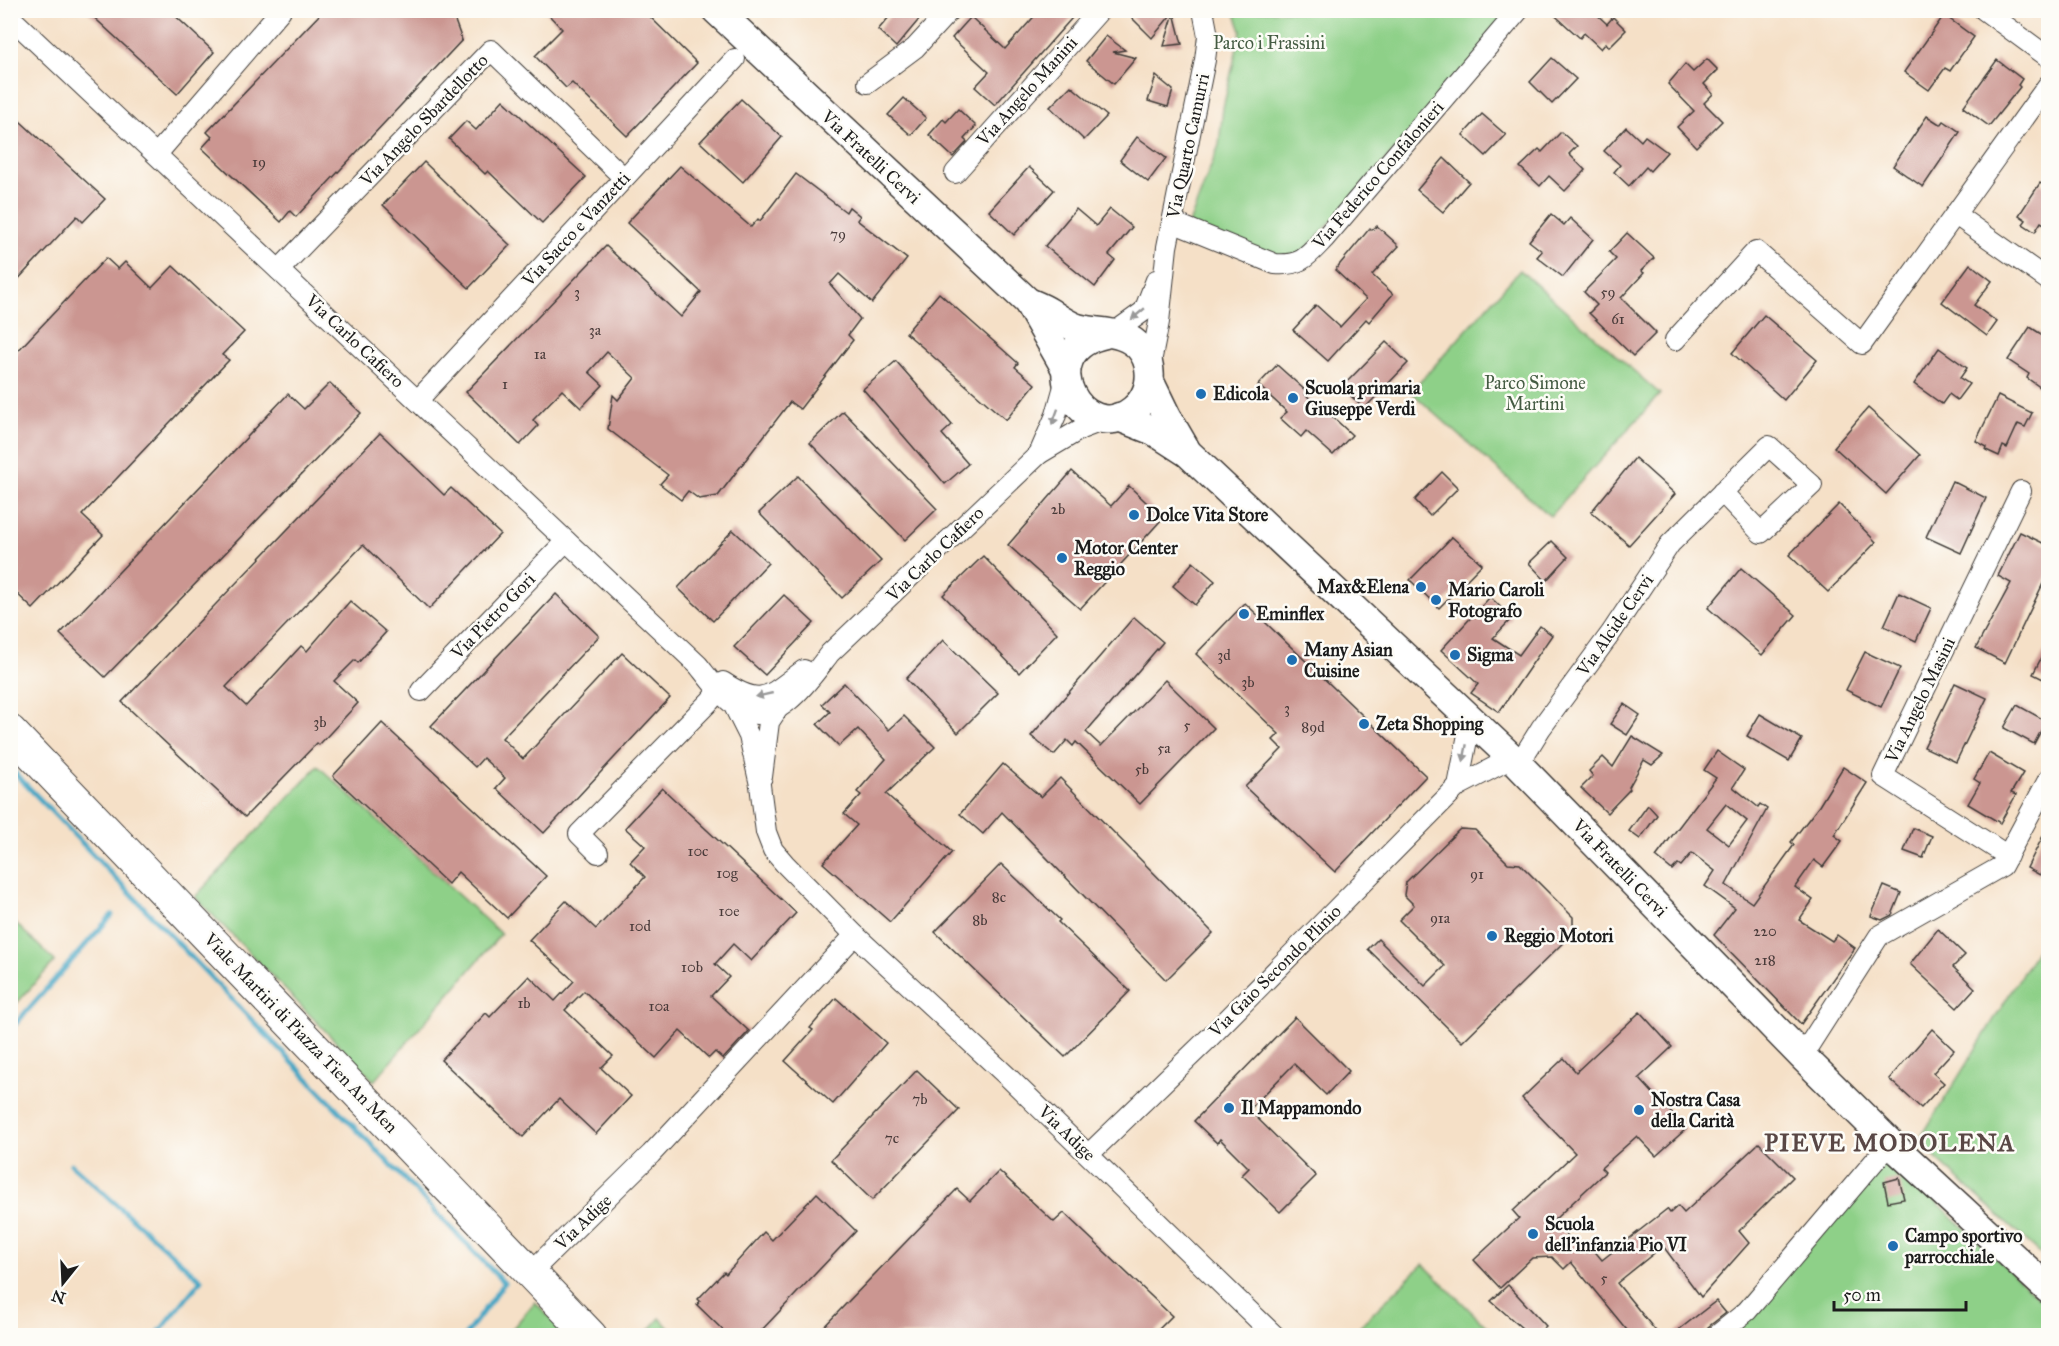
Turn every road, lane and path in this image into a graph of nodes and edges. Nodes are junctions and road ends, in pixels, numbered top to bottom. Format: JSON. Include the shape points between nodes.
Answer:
{"nodes":[{"id":1,"x":281,"y":10,"type":"edge"},
{"id":2,"x":716,"y":10,"type":"edge"},
{"id":3,"x":950,"y":10,"type":"edge"},
{"id":4,"x":1100,"y":10,"type":"edge"},
{"id":5,"x":1203,"y":10,"type":"edge"},
{"id":6,"x":1519,"y":10,"type":"edge"},
{"id":7,"x":1984,"y":10,"type":"edge"},
{"id":8,"x":10,"y":18,"type":"edge"},
{"id":9,"x":2049,"y":57,"type":"edge"},
{"id":10,"x":735,"y":59,"type":"dead end"},
{"id":11,"x":868,"y":83,"type":"dead end"},
{"id":12,"x":2049,"y":85,"type":"edge"},
{"id":13,"x":157,"y":154,"type":"junction"},
{"id":14,"x":956,"y":173,"type":"dead end"},
{"id":15,"x":623,"y":177,"type":"junction"},
{"id":16,"x":1956,"y":215,"type":"junction"},
{"id":17,"x":1172,"y":222,"type":"junction"},
{"id":18,"x":1167,"y":247,"type":"junction"},
{"id":19,"x":279,"y":270,"type":"junction"},
{"id":20,"x":2049,"y":280,"type":"edge"},
{"id":21,"x":1028,"y":302,"type":"junction"},
{"id":22,"x":1108,"y":334,"type":"junction"},
{"id":23,"x":1675,"y":340,"type":"dead end"},
{"id":24,"x":1066,"y":374,"type":"junction"},
{"id":25,"x":1150,"y":375,"type":"junction"},
{"id":26,"x":418,"y":400,"type":"junction"},
{"id":27,"x":1115,"y":418,"type":"junction"},
{"id":28,"x":1188,"y":453,"type":"junction"},
{"id":29,"x":1039,"y":454,"type":"junction"},
{"id":30,"x":2021,"y":491,"type":"dead end"},
{"id":31,"x":1722,"y":492,"type":"junction"},
{"id":32,"x":566,"y":541,"type":"junction"},
{"id":33,"x":831,"y":653,"type":"junction"},
{"id":34,"x":698,"y":665,"type":"junction"},
{"id":35,"x":719,"y":690,"type":"junction"},
{"id":36,"x":421,"y":691,"type":"dead end"},
{"id":37,"x":733,"y":704,"type":"junction"},
{"id":38,"x":777,"y":710,"type":"junction"},
{"id":39,"x":1471,"y":720,"type":"junction"},
{"id":40,"x":10,"y":731,"type":"edge"},
{"id":41,"x":1515,"y":762,"type":"junction"},
{"id":42,"x":2049,"y":780,"type":"edge"},
{"id":43,"x":760,"y":785,"type":"junction"},
{"id":44,"x":1458,"y":786,"type":"junction"},
{"id":45,"x":598,"y":853,"type":"dead end"},
{"id":46,"x":2008,"y":856,"type":"junction"},
{"id":47,"x":855,"y":935,"type":"junction"},
{"id":48,"x":1802,"y":1056,"type":"junction"},
{"id":49,"x":1890,"y":1143,"type":"junction"},
{"id":50,"x":1089,"y":1154,"type":"junction"},
{"id":51,"x":531,"y":1272,"type":"junction"},
{"id":52,"x":2049,"y":1288,"type":"edge"},
{"id":53,"x":591,"y":1335,"type":"edge"},
{"id":54,"x":1275,"y":1335,"type":"edge"},
{"id":55,"x":1716,"y":1335,"type":"edge"}],
"edges":[{"from":1,"to":13,"type":"street"},
{"from":2,"to":21,"type":"main road","name":"Via Fratelli Cervi"},
{"from":3,"to":11,"type":"street","via":[[915,48]]},
{"from":4,"to":14,"type":"street","name":"Via Angelo Manini"},
{"from":5,"to":17,"type":"street","name":"Via Quarto Camurri","via":[[1208,36],[1206,60]]},
{"from":6,"to":17,"type":"street","name":"Via Federico Confalonieri","via":[[1302,261],[1275,264]]},
{"from":7,"to":9,"type":"street"},
{"from":8,"to":13,"type":"street","name":"Via Carlo Cafiero"},
{"from":10,"to":15,"type":"street","name":"Via Sacco e Vanzetti"},
{"from":12,"to":16,"type":"street"},
{"from":13,"to":19,"type":"street","name":"Via Carlo Cafiero"},
{"from":15,"to":19,"type":"street","name":"Via Angelo Sbardellotto","via":[[491,50]]},
{"from":15,"to":26,"type":"street","name":"Via Sacco e Vanzetti"},
{"from":16,"to":20,"type":"street"},
{"from":16,"to":23,"type":"street","via":[[1862,345],[1756,250]]},
{"from":17,"to":18,"type":"street","name":"Via Quarto Camurri"},
{"from":18,"to":22,"type":"street","name":"Via Quarto Camurri","one_way":true,"via":[[1144,311]]},
{"from":18,"to":25,"type":"street","name":"Via Quarto Camurri"},
{"from":19,"to":26,"type":"street","name":"Via Carlo Cafiero"},
{"from":21,"to":22,"type":"main road","name":"Via Fratelli Cervi","via":[[1067,324]]},
{"from":21,"to":24,"type":"main road","name":"Via Fratelli Cervi"},
{"from":22,"to":24,"type":"main road","via":[[1084,341],[1070,358]]},
{"from":22,"to":25,"type":"main road","name":"Via Fratelli Cervi","via":[[1136,344],[1147,359]]},
{"from":24,"to":27,"type":"main road","name":"Via Fratelli Cervi","via":[[1072,397],[1085,412]]},
{"from":24,"to":29,"type":"street","name":"Via Carlo Cafiero","one_way":true,"via":[[1056,415]]},
{"from":25,"to":27,"type":"main road","via":[[1147,394],[1140,404]]},
{"from":25,"to":28,"type":"main road","name":"Via Fratelli Cervi","via":[[1167,417]]},
{"from":26,"to":32,"type":"street","name":"Via Carlo Cafiero"},
{"from":27,"to":28,"type":"main road","name":"Via Fratelli Cervi","via":[[1154,431]]},
{"from":27,"to":29,"type":"street","name":"Via Carlo Cafiero","via":[[1081,429]]},
{"from":28,"to":39,"type":"main road","name":"Via Fratelli Cervi"},
{"from":29,"to":33,"type":"street","name":"Via Carlo Cafiero"},
{"from":30,"to":46,"type":"street","name":"Via Angelo Masini","via":[[1883,777]]},
{"from":31,"to":31,"type":"street","name":"Via Alcide Cervi","via":[[1769,446],[1812,485],[1761,533]]},
{"from":31,"to":41,"type":"street","name":"Via Alcide Cervi","via":[[1670,544],[1611,633]]},
{"from":32,"to":34,"type":"street","name":"Via Carlo Cafiero"},
{"from":32,"to":36,"type":"street","name":"Via Pietro Gori"},
{"from":33,"to":34,"type":"street","name":"Via Carlo Cafiero","one_way":true,"via":[[787,685],[756,698],[744,695]]},
{"from":33,"to":38,"type":"street","name":"Via Carlo Cafiero"},
{"from":34,"to":35,"type":"street","name":"Via Carlo Cafiero"},
{"from":35,"to":37,"type":"street","name":"Via Carlo Cafiero"},
{"from":35,"to":45,"type":"street","via":[[579,834]]},
{"from":37,"to":38,"type":"street","name":"Via Carlo Cafiero","via":[[754,714]]},
{"from":37,"to":43,"type":"street","name":"Via Adige","via":[[748,736]]},
{"from":38,"to":43,"type":"street","name":"Via Adige","via":[[769,722]]},
{"from":39,"to":41,"type":"main road","name":"Via Fratelli Cervi"},
{"from":39,"to":44,"type":"street","one_way":true},
{"from":40,"to":51,"type":"main road","name":"Viale Martiri di Piazza Tien An Men"},
{"from":41,"to":44,"type":"street","name":"Via Gaio Secondo Plinio"},
{"from":41,"to":48,"type":"main road","name":"Via Fratelli Cervi"},
{"from":42,"to":46,"type":"street"},
{"from":43,"to":47,"type":"street","name":"Via Adige","via":[[766,832],[773,850]]},
{"from":44,"to":50,"type":"street","name":"Via Gaio Secondo Plinio"},
{"from":46,"to":48,"type":"street","via":[[2002,866],[1879,936]]},
{"from":47,"to":50,"type":"street","name":"Via Adige"},
{"from":47,"to":51,"type":"street","name":"Via Adige","via":[[651,1154]]},
{"from":48,"to":49,"type":"main road","name":"Via Fratelli Cervi"},
{"from":49,"to":52,"type":"main road","name":"Via Fratelli Cervi"},
{"from":49,"to":55,"type":"street","via":[[1747,1311]]},
{"from":50,"to":54,"type":"street","name":"Via Adige"},
{"from":51,"to":53,"type":"main road","name":"Viale Martiri di Piazza Tien An Men"}]}
